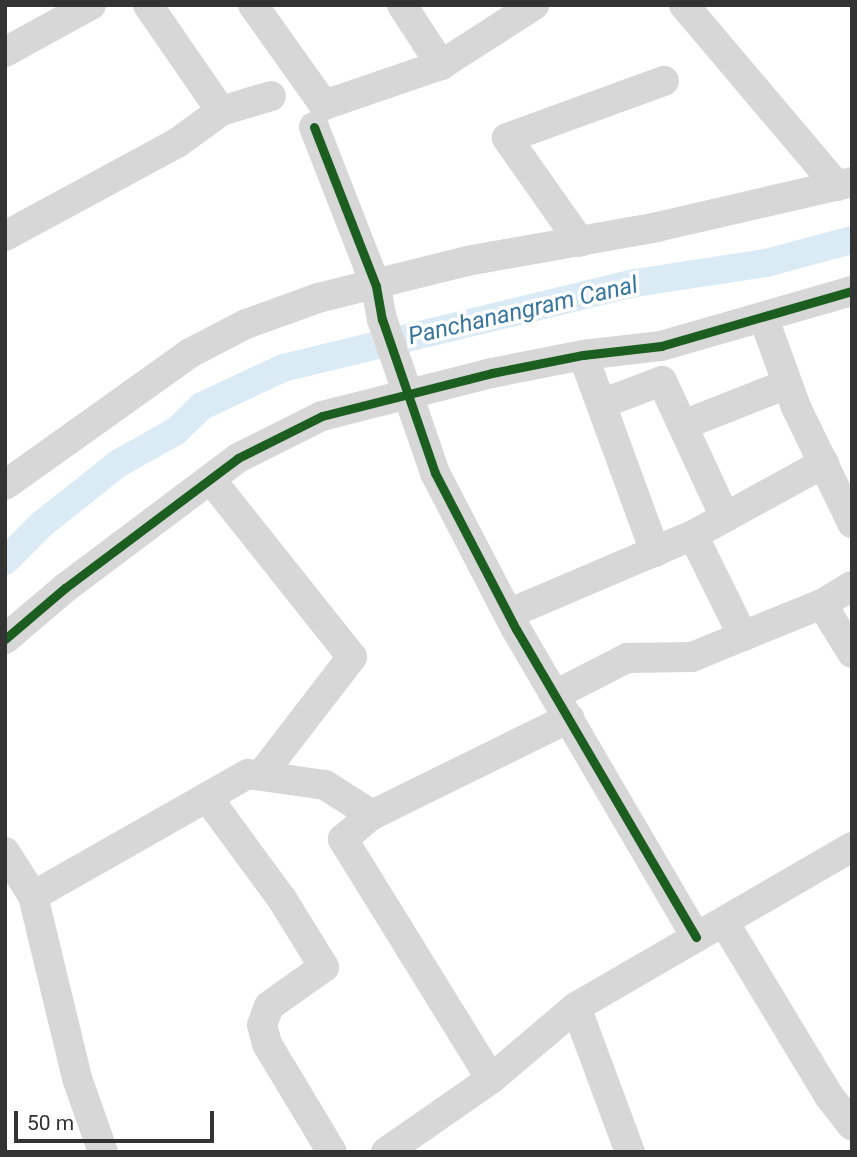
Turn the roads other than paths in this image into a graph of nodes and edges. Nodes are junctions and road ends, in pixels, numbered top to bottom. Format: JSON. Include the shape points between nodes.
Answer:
{"nodes":[{"id":1,"x":91,"y":5,"type":"edge"},
{"id":2,"x":148,"y":5,"type":"edge"},
{"id":3,"x":253,"y":5,"type":"edge"},
{"id":4,"x":402,"y":5,"type":"edge"},
{"id":5,"x":684,"y":5,"type":"edge"},
{"id":6,"x":535,"y":6,"type":"edge"},
{"id":7,"x":5,"y":52,"type":"edge"},
{"id":8,"x":442,"y":65,"type":"junction"},
{"id":9,"x":664,"y":82,"type":"dead end"},
{"id":10,"x":271,"y":96,"type":"dead end"},
{"id":11,"x":221,"y":111,"type":"junction"},
{"id":12,"x":314,"y":127,"type":"dead end"},
{"id":13,"x":845,"y":184,"type":"edge"},
{"id":14,"x":5,"y":236,"type":"edge"},
{"id":15,"x":580,"y":242,"type":"junction"},
{"id":16,"x":376,"y":286,"type":"junction"},
{"id":17,"x":852,"y":291,"type":"edge"},
{"id":18,"x":764,"y":319,"type":"junction"},
{"id":19,"x":583,"y":355,"type":"junction"},
{"id":20,"x":788,"y":384,"type":"junction"},
{"id":21,"x":408,"y":396,"type":"junction"},
{"id":22,"x":601,"y":404,"type":"junction"},
{"id":23,"x":683,"y":425,"type":"junction"},
{"id":24,"x":824,"y":463,"type":"junction"},
{"id":25,"x":212,"y":481,"type":"junction"},
{"id":26,"x":5,"y":485,"type":"edge"},
{"id":27,"x":724,"y":515,"type":"junction"},
{"id":28,"x":852,"y":523,"type":"edge"},
{"id":29,"x":693,"y":535,"type":"junction"},
{"id":30,"x":655,"y":552,"type":"junction"},
{"id":31,"x":852,"y":586,"type":"edge"},
{"id":32,"x":822,"y":604,"type":"junction"},
{"id":33,"x":508,"y":614,"type":"junction"},
{"id":34,"x":743,"y":636,"type":"junction"},
{"id":35,"x":5,"y":639,"type":"edge"},
{"id":36,"x":852,"y":653,"type":"edge"},
{"id":37,"x":562,"y":707,"type":"junction"},
{"id":38,"x":262,"y":774,"type":"junction"},
{"id":39,"x":207,"y":797,"type":"junction"},
{"id":40,"x":372,"y":816,"type":"junction"},
{"id":41,"x":852,"y":847,"type":"edge"},
{"id":42,"x":5,"y":852,"type":"edge"},
{"id":43,"x":33,"y":895,"type":"junction"},
{"id":44,"x":724,"y":922,"type":"junction"},
{"id":45,"x":696,"y":937,"type":"junction"},
{"id":46,"x":576,"y":1007,"type":"junction"},
{"id":47,"x":491,"y":1079,"type":"junction"},
{"id":48,"x":852,"y":1125,"type":"edge"},
{"id":49,"x":103,"y":1152,"type":"edge"},
{"id":50,"x":332,"y":1152,"type":"edge"},
{"id":51,"x":386,"y":1152,"type":"edge"},
{"id":52,"x":629,"y":1152,"type":"edge"}],
"edges":[{"from":1,"to":7,"type":"street"},
{"from":2,"to":11,"type":"street"},
{"from":3,"to":8,"type":"street","via":[[324,105]]},
{"from":4,"to":8,"type":"street"},
{"from":5,"to":13,"type":"street"},
{"from":6,"to":8,"type":"street"},
{"from":9,"to":15,"type":"street","via":[[506,138]]},
{"from":10,"to":11,"type":"street"},
{"from":11,"to":14,"type":"street","via":[[177,143]]},
{"from":12,"to":16,"type":"street"},
{"from":13,"to":15,"type":"street"},
{"from":15,"to":16,"type":"street","via":[[467,261]]},
{"from":16,"to":21,"type":"street"},
{"from":16,"to":26,"type":"street","via":[[318,298],[258,319],[190,353]]},
{"from":17,"to":18,"type":"street"},
{"from":18,"to":19,"type":"street","via":[[661,346]]},
{"from":18,"to":20,"type":"street"},
{"from":19,"to":21,"type":"street"},
{"from":19,"to":22,"type":"street"},
{"from":20,"to":23,"type":"street"},
{"from":20,"to":24,"type":"street"},
{"from":21,"to":25,"type":"street","via":[[322,416],[238,458]]},
{"from":21,"to":33,"type":"street","via":[[435,473]]},
{"from":22,"to":23,"type":"street","via":[[662,381]]},
{"from":22,"to":30,"type":"street"},
{"from":23,"to":27,"type":"street"},
{"from":24,"to":27,"type":"street"},
{"from":24,"to":28,"type":"street"},
{"from":25,"to":35,"type":"street","via":[[65,588]]},
{"from":25,"to":38,"type":"street","via":[[352,657]]},
{"from":27,"to":29,"type":"street"},
{"from":29,"to":30,"type":"street"},
{"from":29,"to":34,"type":"street"},
{"from":30,"to":33,"type":"street"},
{"from":31,"to":32,"type":"street"},
{"from":32,"to":34,"type":"street"},
{"from":32,"to":36,"type":"street"},
{"from":33,"to":37,"type":"street"},
{"from":34,"to":37,"type":"street","via":[[692,657],[627,658]]},
{"from":37,"to":40,"type":"street"},
{"from":37,"to":45,"type":"street"},
{"from":38,"to":39,"type":"street","via":[[248,774]]},
{"from":38,"to":40,"type":"street","via":[[325,785]]},
{"from":39,"to":43,"type":"street"},
{"from":39,"to":50,"type":"street","via":[[282,899],[324,967],[269,1006],[262,1025],[267,1044]]},
{"from":40,"to":47,"type":"street","via":[[343,839]]},
{"from":41,"to":44,"type":"street"},
{"from":42,"to":43,"type":"street"},
{"from":43,"to":49,"type":"street","via":[[73,1065]]},
{"from":44,"to":45,"type":"street"},
{"from":44,"to":48,"type":"street","via":[[829,1096]]},
{"from":45,"to":46,"type":"street"},
{"from":46,"to":47,"type":"street"},
{"from":46,"to":52,"type":"street"},
{"from":47,"to":51,"type":"street"}]}
